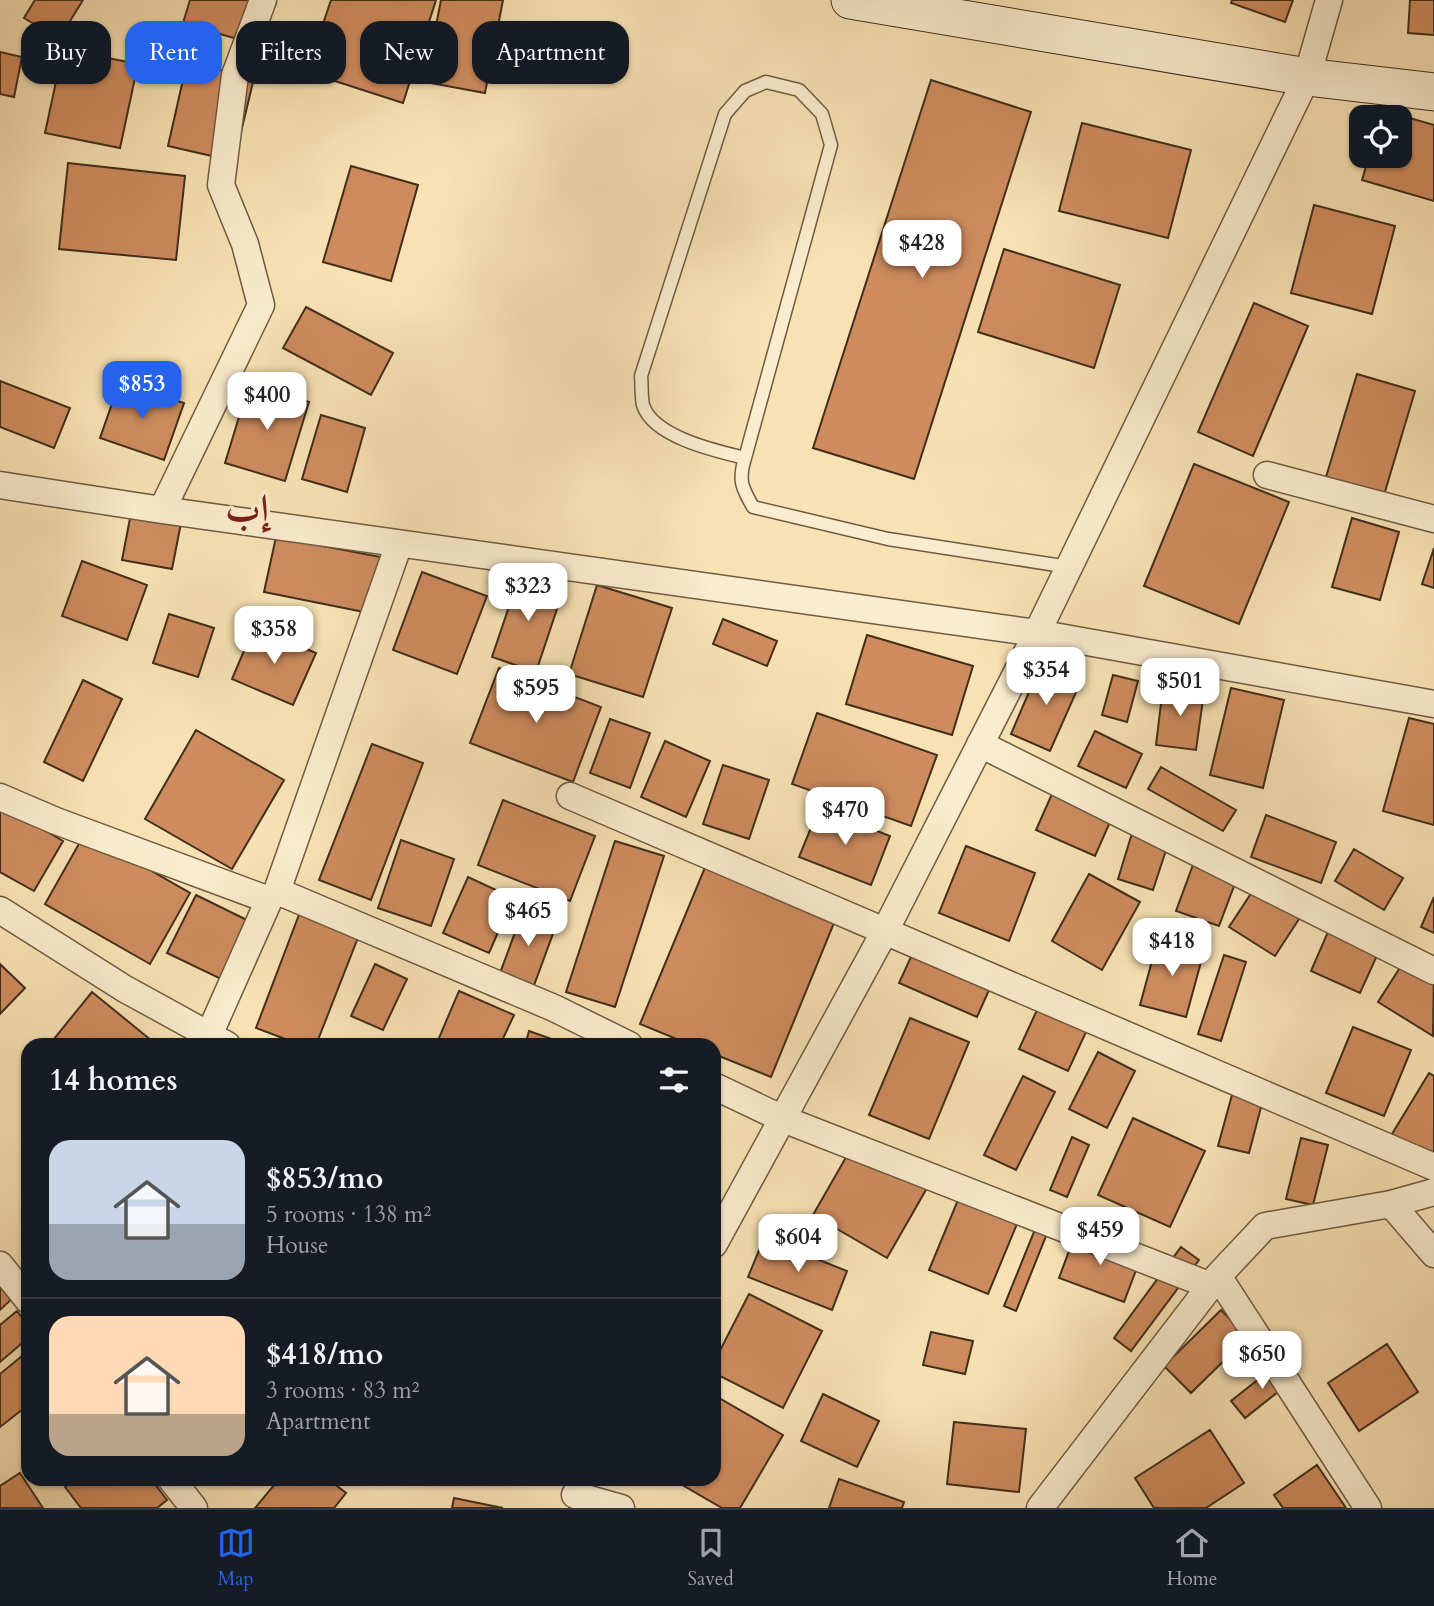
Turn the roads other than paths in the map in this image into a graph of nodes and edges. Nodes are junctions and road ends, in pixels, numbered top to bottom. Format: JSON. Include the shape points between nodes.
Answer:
{"nodes":[{"id":1,"x":263,"y":0,"type":"edge"},
{"id":2,"x":850,"y":0,"type":"edge"},
{"id":3,"x":1329,"y":0,"type":"edge"},
{"id":4,"x":1307,"y":77,"type":"junction"},
{"id":5,"x":1434,"y":92,"type":"edge"},
{"id":6,"x":745,"y":458,"type":"junction"},
{"id":7,"x":1267,"y":475,"type":"dead end"},
{"id":8,"x":0,"y":485,"type":"edge"},
{"id":9,"x":162,"y":510,"type":"junction"},
{"id":10,"x":1434,"y":519,"type":"edge"},
{"id":11,"x":399,"y":544,"type":"junction"},
{"id":12,"x":1069,"y":567,"type":"junction"},
{"id":13,"x":1037,"y":633,"type":"junction"},
{"id":14,"x":1434,"y":704,"type":"edge"},
{"id":15,"x":979,"y":744,"type":"junction"},
{"id":16,"x":570,"y":796,"type":"dead end"},
{"id":17,"x":0,"y":797,"type":"edge"},
{"id":18,"x":273,"y":895,"type":"junction"},
{"id":19,"x":0,"y":910,"type":"edge"},
{"id":20,"x":885,"y":931,"type":"junction"},
{"id":21,"x":1434,"y":971,"type":"edge"},
{"id":22,"x":214,"y":1038,"type":"edge"},
{"id":23,"x":219,"y":1038,"type":"edge"},
{"id":24,"x":615,"y":1038,"type":"edge"},
{"id":25,"x":721,"y":1089,"type":"edge"},
{"id":26,"x":783,"y":1119,"type":"junction"},
{"id":27,"x":1434,"y":1167,"type":"edge"},
{"id":28,"x":1434,"y":1192,"type":"edge"},
{"id":29,"x":1391,"y":1204,"type":"junction"},
{"id":30,"x":721,"y":1231,"type":"edge"},
{"id":31,"x":1434,"y":1254,"type":"edge"},
{"id":32,"x":0,"y":1265,"type":"edge"},
{"id":33,"x":1214,"y":1281,"type":"junction"},
{"id":34,"x":21,"y":1291,"type":"edge"},
{"id":35,"x":177,"y":1486,"type":"edge"},
{"id":36,"x":575,"y":1494,"type":"edge"},
{"id":37,"x":194,"y":1508,"type":"edge"},
{"id":38,"x":621,"y":1508,"type":"edge"},
{"id":39,"x":1040,"y":1508,"type":"edge"},
{"id":40,"x":1368,"y":1508,"type":"edge"}],
"edges":[{"from":1,"to":9,"type":"street","via":[[234,75],[221,185],[245,244],[261,305]]},
{"from":2,"to":4,"type":"main road"},
{"from":3,"to":4,"type":"street"},
{"from":4,"to":5,"type":"main road"},
{"from":4,"to":12,"type":"street"},
{"from":6,"to":6,"type":"lane","via":[[831,145],[822,114],[799,90],[766,82],[746,91],[725,114],[641,376],[644,406],[657,424],[698,446]]},
{"from":6,"to":12,"type":"lane","via":[[740,474],[753,507],[888,538]]},
{"from":7,"to":10,"type":"street"},
{"from":8,"to":9,"type":"street"},
{"from":9,"to":11,"type":"street"},
{"from":11,"to":13,"type":"street"},
{"from":11,"to":18,"type":"street"},
{"from":12,"to":13,"type":"street"},
{"from":13,"to":14,"type":"street"},
{"from":13,"to":15,"type":"street"},
{"from":15,"to":20,"type":"street"},
{"from":15,"to":21,"type":"street"},
{"from":16,"to":20,"type":"street"},
{"from":17,"to":18,"type":"street","via":[[56,821]]},
{"from":18,"to":23,"type":"street"},
{"from":18,"to":24,"type":"street","via":[[554,1008]]},
{"from":19,"to":22,"type":"street","via":[[125,989]]},
{"from":20,"to":26,"type":"street"},
{"from":20,"to":27,"type":"street"},
{"from":25,"to":26,"type":"street"},
{"from":26,"to":30,"type":"street"},
{"from":26,"to":33,"type":"street"},
{"from":28,"to":29,"type":"street"},
{"from":29,"to":31,"type":"street"},
{"from":29,"to":33,"type":"street","via":[[1265,1226]]},
{"from":32,"to":34,"type":"street"},
{"from":33,"to":39,"type":"street"},
{"from":33,"to":40,"type":"street"},
{"from":35,"to":37,"type":"street"},
{"from":36,"to":38,"type":"street"}]}
